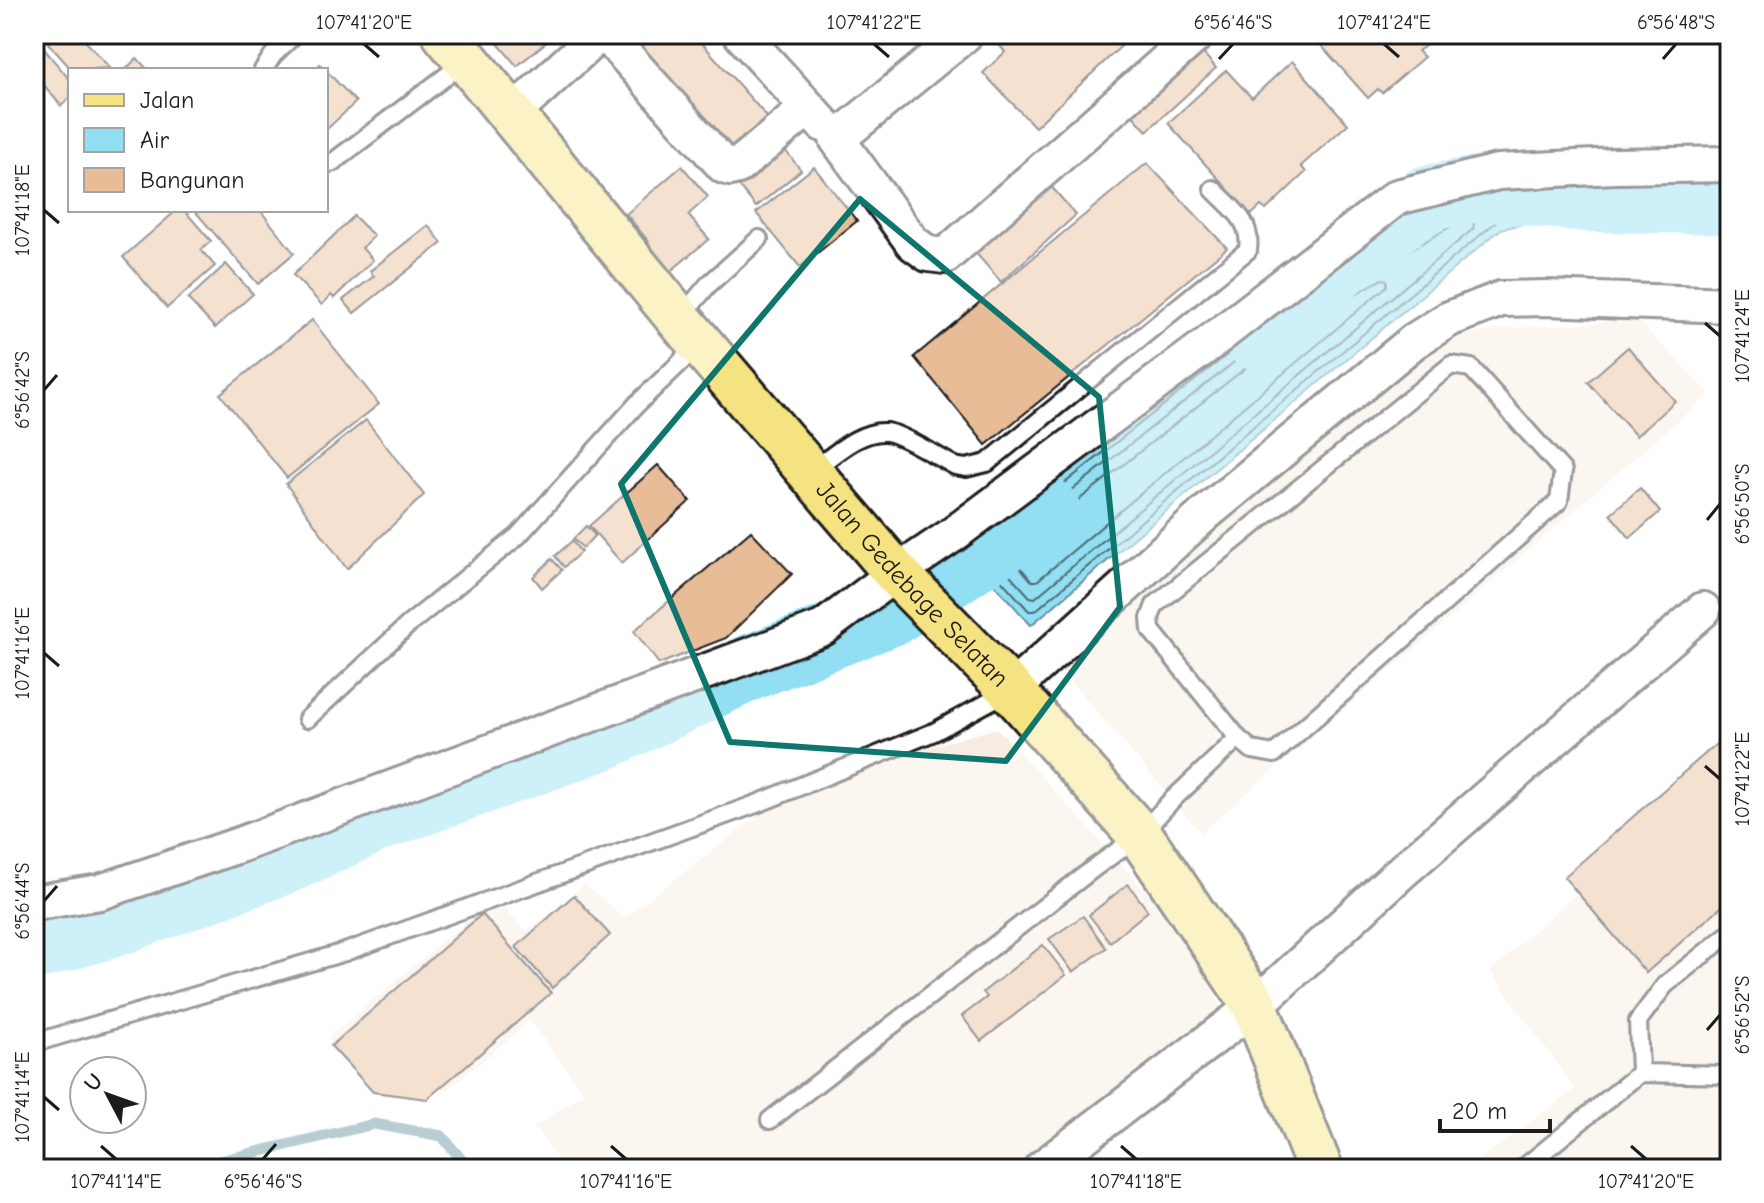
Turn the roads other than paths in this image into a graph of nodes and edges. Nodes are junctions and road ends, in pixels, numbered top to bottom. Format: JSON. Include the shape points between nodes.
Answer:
{"nodes":[{"id":1,"x":295,"y":34,"type":"edge"},
{"id":2,"x":599,"y":34,"type":"edge"},
{"id":3,"x":606,"y":34,"type":"edge"},
{"id":4,"x":741,"y":34,"type":"edge"},
{"id":5,"x":965,"y":34,"type":"edge"},
{"id":6,"x":1197,"y":34,"type":"edge"},
{"id":7,"x":456,"y":47,"type":"edge"},
{"id":8,"x":264,"y":68,"type":"edge"},
{"id":9,"x":808,"y":108,"type":"junction"},
{"id":10,"x":512,"y":114,"type":"junction"},
{"id":11,"x":837,"y":139,"type":"junction"},
{"id":12,"x":328,"y":163,"type":"edge"},
{"id":13,"x":1730,"y":164,"type":"edge"},
{"id":14,"x":1213,"y":189,"type":"dead end"},
{"id":15,"x":759,"y":239,"type":"dead end"},
{"id":16,"x":1730,"y":305,"type":"edge"},
{"id":17,"x":687,"y":328,"type":"junction"},
{"id":18,"x":811,"y":472,"type":"junction"},
{"id":19,"x":901,"y":577,"type":"junction"},
{"id":20,"x":1703,"y":610,"type":"dead end"},
{"id":21,"x":998,"y":678,"type":"junction"},
{"id":22,"x":307,"y":719,"type":"dead end"},
{"id":23,"x":1238,"y":738,"type":"junction"},
{"id":24,"x":1140,"y":835,"type":"junction"},
{"id":25,"x":34,"y":903,"type":"edge"},
{"id":26,"x":1730,"y":933,"type":"edge"},
{"id":27,"x":1255,"y":1006,"type":"junction"},
{"id":28,"x":34,"y":1043,"type":"edge"},
{"id":29,"x":1640,"y":1073,"type":"junction"},
{"id":30,"x":1730,"y":1075,"type":"edge"},
{"id":31,"x":770,"y":1120,"type":"dead end"},
{"id":32,"x":1041,"y":1169,"type":"edge"},
{"id":33,"x":1320,"y":1169,"type":"edge"},
{"id":34,"x":1522,"y":1169,"type":"edge"}],
"edges":[{"from":1,"to":8,"type":"lane"},
{"from":2,"to":10,"type":"street"},
{"from":3,"to":9,"type":"street","via":[[724,166],[738,166]]},
{"from":4,"to":9,"type":"street"},
{"from":5,"to":11,"type":"street"},
{"from":6,"to":11,"type":"street","via":[[945,256],[928,254],[913,243]]},
{"from":7,"to":10,"type":"main road","name":"Jalan Gedebage Selatan"},
{"from":7,"to":12,"type":"lane","via":[[346,152]]},
{"from":9,"to":11,"type":"street"},
{"from":10,"to":17,"type":"main road","name":"Jalan Gedebage Selatan"},
{"from":13,"to":19,"type":"street","via":[[1498,172],[1397,197]]},
{"from":14,"to":18,"type":"lane","via":[[1244,221],[1250,234],[1248,250],[987,463],[955,466],[889,432],[855,440]]},
{"from":15,"to":17,"type":"lane","via":[[708,285]]},
{"from":16,"to":21,"type":"street","via":[[1501,299],[1449,319],[1414,341]]},
{"from":17,"to":18,"type":"main road","name":"Jalan Gedebage Selatan"},
{"from":17,"to":22,"type":"lane","via":[[682,361],[518,536],[408,625]]},
{"from":18,"to":19,"type":"main road","name":"Jalan Gedebage Selatan"},
{"from":19,"to":21,"type":"main road","name":"Jalan Gedebage Selatan"},
{"from":19,"to":25,"type":"street","via":[[823,628],[242,844],[100,892]]},
{"from":20,"to":27,"type":"street"},
{"from":21,"to":24,"type":"main road","name":"Jalan Gedebage Selatan"},
{"from":21,"to":28,"type":"lane","via":[[934,732],[759,803],[345,952]]},
{"from":23,"to":23,"type":"lane","via":[[1151,630],[1155,605],[1451,365],[1471,368],[1563,471],[1559,501],[1274,754],[1252,750]]},
{"from":23,"to":24,"type":"lane"},
{"from":24,"to":27,"type":"main road","name":"Jalan Gedebage Selatan"},
{"from":24,"to":31,"type":"lane"},
{"from":26,"to":29,"type":"lane","via":[[1665,985],[1638,1021]]},
{"from":27,"to":32,"type":"street"},
{"from":27,"to":33,"type":"main road","name":"Jalan Gedebage Selatan"},
{"from":29,"to":30,"type":"lane"},
{"from":29,"to":34,"type":"lane"}]}
